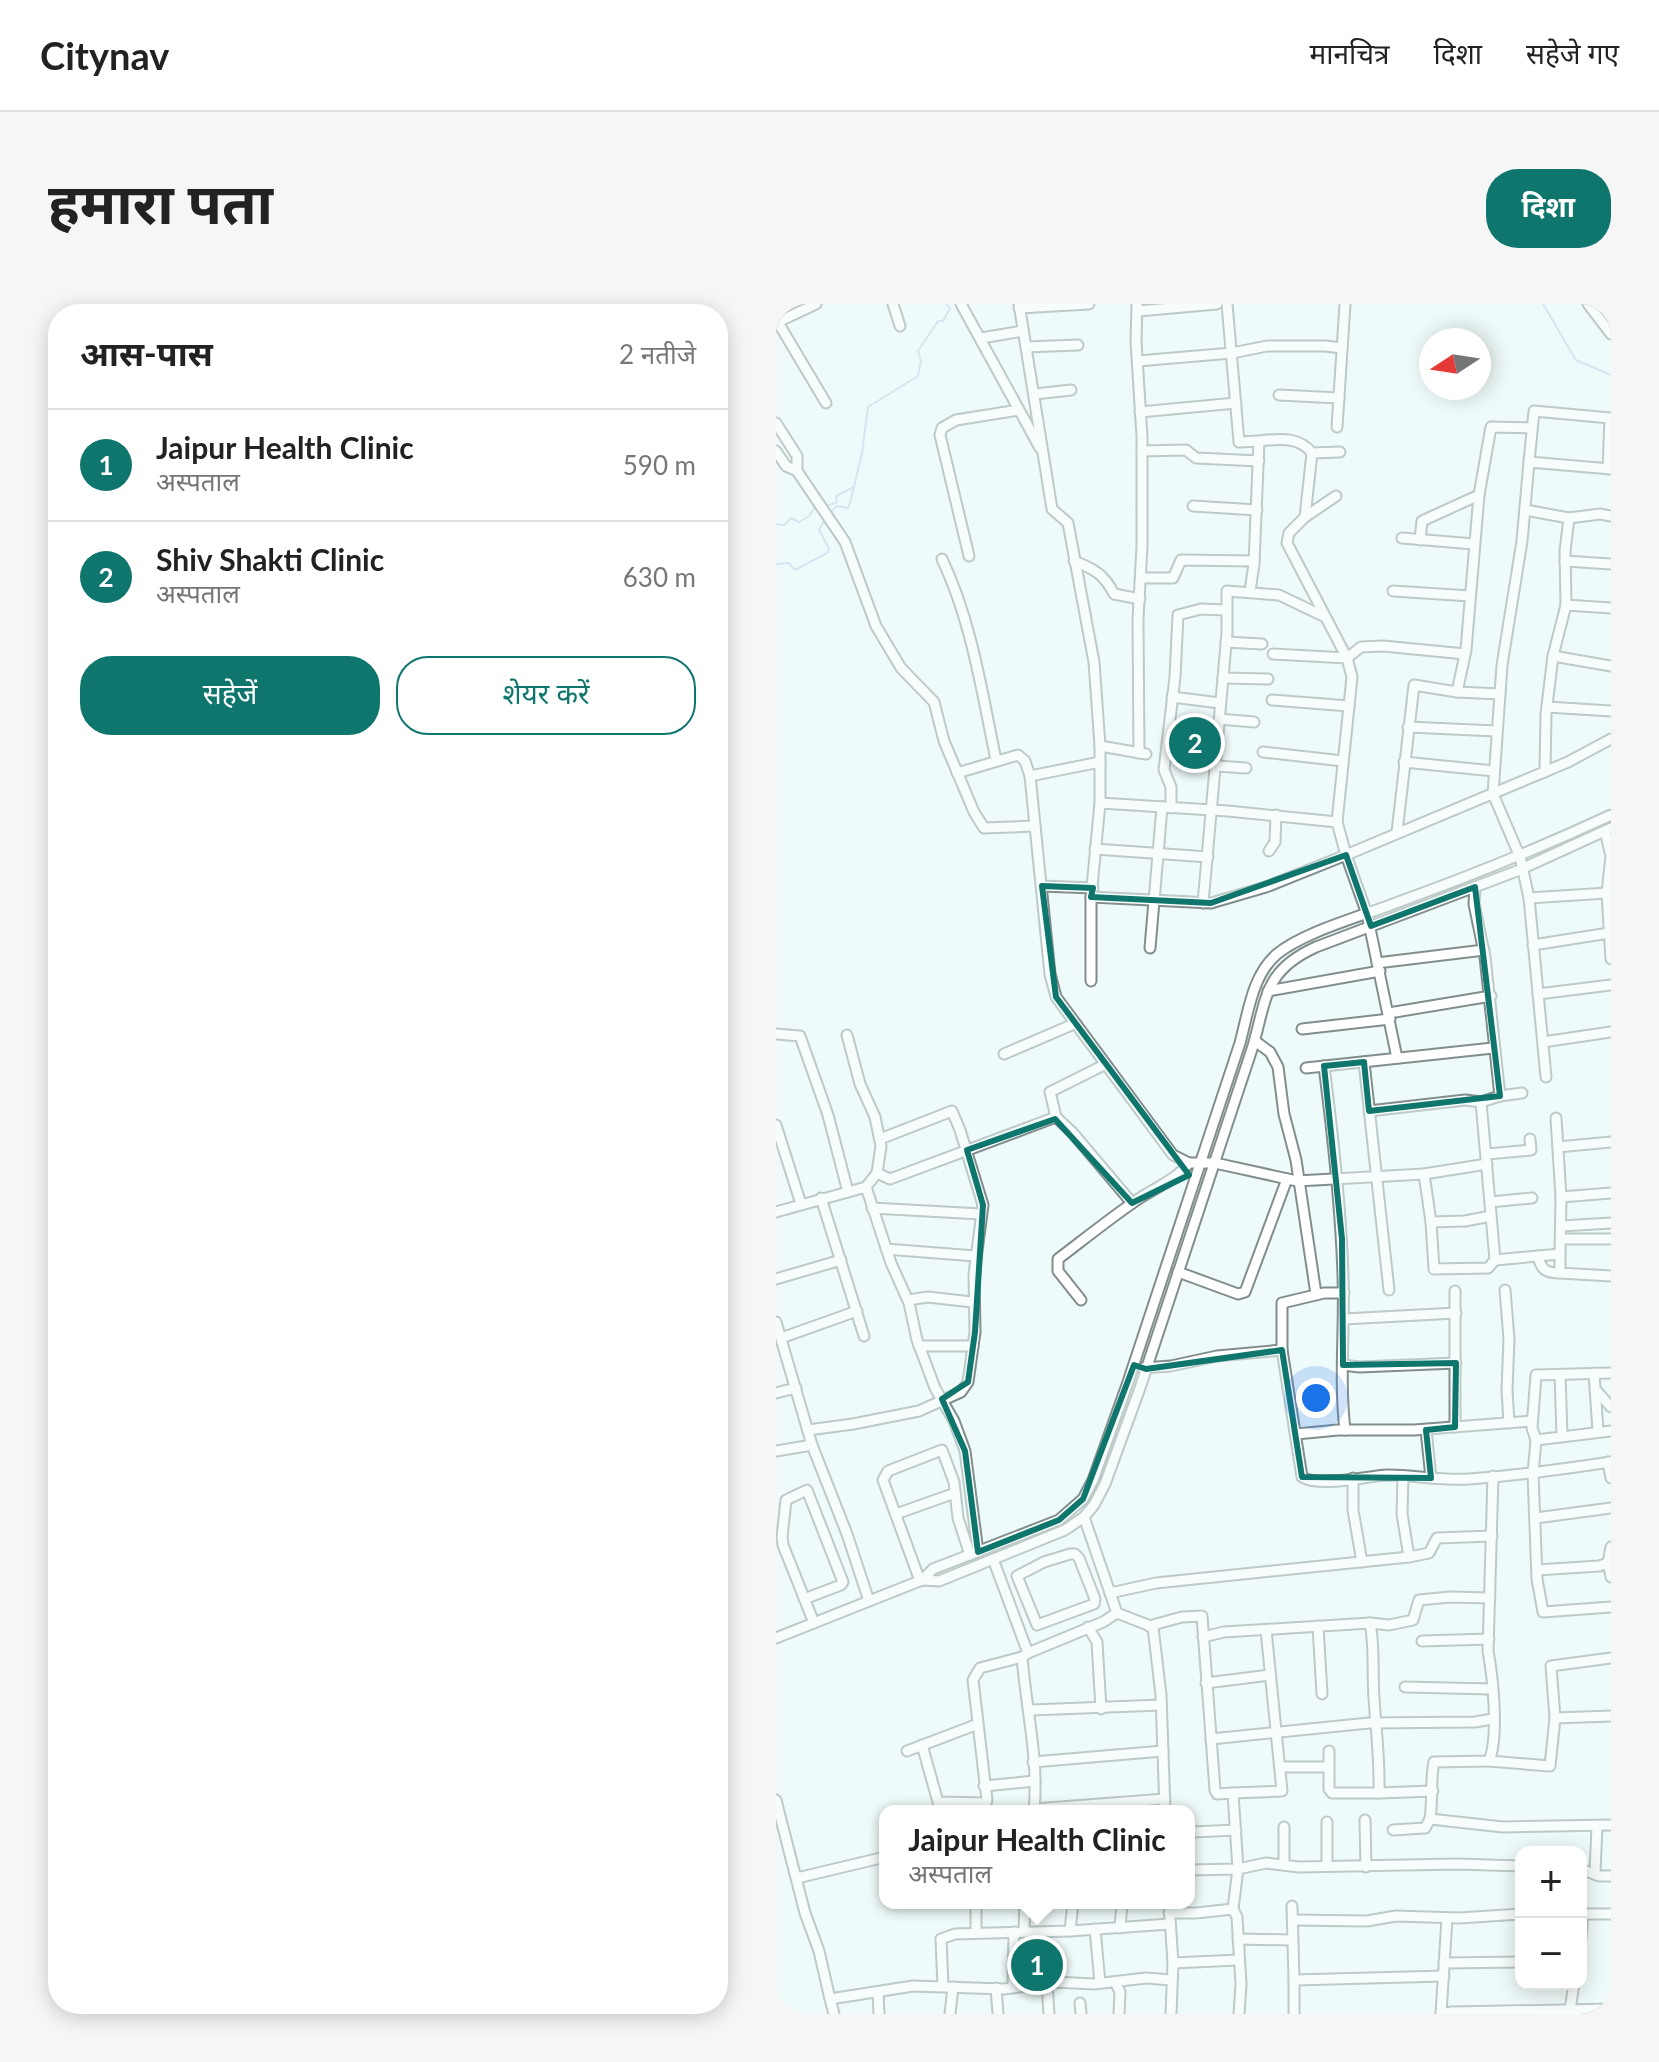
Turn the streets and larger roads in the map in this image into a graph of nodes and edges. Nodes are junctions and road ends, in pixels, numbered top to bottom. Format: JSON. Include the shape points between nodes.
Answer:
{"nodes":[{"id":1,"x":816,"y":304,"type":"edge"},
{"id":2,"x":893,"y":304,"type":"edge"},
{"id":3,"x":961,"y":304,"type":"edge"},
{"id":4,"x":1089,"y":304,"type":"edge"},
{"id":5,"x":1217,"y":304,"type":"edge"},
{"id":6,"x":1227,"y":304,"type":"edge"},
{"id":7,"x":1345,"y":304,"type":"edge"},
{"id":8,"x":1588,"y":304,"type":"edge"},
{"id":9,"x":1605,"y":304,"type":"edge"},
{"id":10,"x":1019,"y":306,"type":"edge"},
{"id":11,"x":1138,"y":308,"type":"edge"},
{"id":12,"x":1611,"y":311,"type":"edge"},
{"id":13,"x":777,"y":320,"type":"edge"},
{"id":14,"x":900,"y":326,"type":"dead end"},
{"id":15,"x":1023,"y":331,"type":"junction"},
{"id":16,"x":1611,"y":334,"type":"edge"},
{"id":17,"x":981,"y":338,"type":"junction"},
{"id":18,"x":1078,"y":345,"type":"dead end"},
{"id":19,"x":1026,"y":347,"type":"junction"},
{"id":20,"x":1342,"y":348,"type":"junction"},
{"id":21,"x":1232,"y":353,"type":"junction"},
{"id":22,"x":1138,"y":361,"type":"junction"},
{"id":23,"x":1071,"y":390,"type":"dead end"},
{"id":24,"x":1035,"y":394,"type":"junction"},
{"id":25,"x":1279,"y":395,"type":"dead end"},
{"id":26,"x":1339,"y":398,"type":"junction"},
{"id":27,"x":826,"y":403,"type":"dead end"},
{"id":28,"x":1236,"y":403,"type":"junction"},
{"id":29,"x":1019,"y":410,"type":"junction"},
{"id":30,"x":1140,"y":412,"type":"junction"},
{"id":31,"x":776,"y":423,"type":"edge"},
{"id":32,"x":1337,"y":427,"type":"dead end"},
{"id":33,"x":1532,"y":428,"type":"junction"},
{"id":34,"x":1259,"y":441,"type":"junction"},
{"id":35,"x":1142,"y":451,"type":"junction"},
{"id":36,"x":1340,"y":452,"type":"dead end"},
{"id":37,"x":1312,"y":453,"type":"junction"},
{"id":38,"x":777,"y":455,"type":"edge"},
{"id":39,"x":1043,"y":455,"type":"junction"},
{"id":40,"x":1259,"y":461,"type":"junction"},
{"id":41,"x":1529,"y":462,"type":"junction"},
{"id":42,"x":1610,"y":469,"type":"edge"},
{"id":43,"x":798,"y":472,"type":"junction"},
{"id":44,"x":1479,"y":495,"type":"junction"},
{"id":45,"x":1336,"y":496,"type":"dead end"},
{"id":46,"x":1193,"y":506,"type":"dead end"},
{"id":47,"x":1257,"y":510,"type":"junction"},
{"id":48,"x":1525,"y":510,"type":"junction"},
{"id":49,"x":1611,"y":516,"type":"edge"},
{"id":50,"x":1305,"y":517,"type":"junction"},
{"id":51,"x":1569,"y":518,"type":"junction"},
{"id":52,"x":1402,"y":538,"type":"dead end"},
{"id":53,"x":1420,"y":540,"type":"junction"},
{"id":54,"x":1474,"y":544,"type":"junction"},
{"id":55,"x":969,"y":556,"type":"dead end"},
{"id":56,"x":942,"y":559,"type":"dead end"},
{"id":57,"x":1074,"y":561,"type":"junction"},
{"id":58,"x":1254,"y":561,"type":"junction"},
{"id":59,"x":1565,"y":561,"type":"junction"},
{"id":60,"x":1611,"y":564,"type":"edge"},
{"id":61,"x":1141,"y":578,"type":"junction"},
{"id":62,"x":1250,"y":591,"type":"junction"},
{"id":63,"x":1393,"y":591,"type":"dead end"},
{"id":64,"x":1470,"y":596,"type":"junction"},
{"id":65,"x":1140,"y":599,"type":"junction"},
{"id":66,"x":1566,"y":605,"type":"junction"},
{"id":67,"x":1611,"y":608,"type":"edge"},
{"id":68,"x":1226,"y":610,"type":"junction"},
{"id":69,"x":1326,"y":617,"type":"junction"},
{"id":70,"x":1226,"y":642,"type":"junction"},
{"id":71,"x":1262,"y":644,"type":"dead end"},
{"id":72,"x":1273,"y":654,"type":"dead end"},
{"id":73,"x":1465,"y":654,"type":"junction"},
{"id":74,"x":1553,"y":656,"type":"junction"},
{"id":75,"x":1347,"y":658,"type":"junction"},
{"id":76,"x":1611,"y":666,"type":"edge"},
{"id":77,"x":1223,"y":678,"type":"junction"},
{"id":78,"x":1268,"y":679,"type":"dead end"},
{"id":79,"x":1457,"y":692,"type":"junction"},
{"id":80,"x":1500,"y":694,"type":"junction"},
{"id":81,"x":1172,"y":697,"type":"junction"},
{"id":82,"x":1272,"y":700,"type":"dead end"},
{"id":83,"x":1220,"y":703,"type":"junction"},
{"id":84,"x":1349,"y":706,"type":"junction"},
{"id":85,"x":1547,"y":707,"type":"junction"},
{"id":86,"x":1611,"y":711,"type":"edge"},
{"id":87,"x":1219,"y":719,"type":"junction"},
{"id":88,"x":1254,"y":722,"type":"dead end"},
{"id":89,"x":1408,"y":727,"type":"junction"},
{"id":90,"x":1496,"y":731,"type":"junction"},
{"id":91,"x":1611,"y":739,"type":"edge"},
{"id":92,"x":1100,"y":746,"type":"junction"},
{"id":93,"x":1263,"y":752,"type":"dead end"},
{"id":94,"x":996,"y":760,"type":"junction"},
{"id":95,"x":1343,"y":761,"type":"junction"},
{"id":96,"x":1100,"y":762,"type":"junction"},
{"id":97,"x":1404,"y":762,"type":"junction"},
{"id":98,"x":1216,"y":766,"type":"junction"},
{"id":99,"x":1246,"y":768,"type":"dead end"},
{"id":100,"x":1494,"y":771,"type":"junction"},
{"id":101,"x":1545,"y":772,"type":"junction"},
{"id":102,"x":957,"y":773,"type":"junction"},
{"id":103,"x":1030,"y":776,"type":"junction"},
{"id":104,"x":1493,"y":794,"type":"junction"},
{"id":105,"x":1100,"y":803,"type":"junction"},
{"id":106,"x":1167,"y":808,"type":"junction"},
{"id":107,"x":1213,"y":810,"type":"junction"},
{"id":108,"x":1276,"y":815,"type":"junction"},
{"id":109,"x":1611,"y":815,"type":"edge"},
{"id":110,"x":1337,"y":822,"type":"junction"},
{"id":111,"x":1035,"y":826,"type":"junction"},
{"id":112,"x":1608,"y":830,"type":"edge"},
{"id":113,"x":1397,"y":832,"type":"junction"},
{"id":114,"x":1095,"y":849,"type":"junction"},
{"id":115,"x":1269,"y":851,"type":"dead end"},
{"id":116,"x":1158,"y":853,"type":"junction"},
{"id":117,"x":1346,"y":855,"type":"junction"},
{"id":118,"x":1208,"y":857,"type":"junction"},
{"id":119,"x":1520,"y":857,"type":"junction"},
{"id":120,"x":1523,"y":869,"type":"junction"},
{"id":121,"x":1042,"y":886,"type":"junction"},
{"id":122,"x":1475,"y":887,"type":"junction"},
{"id":123,"x":1092,"y":893,"type":"junction"},
{"id":124,"x":1609,"y":895,"type":"edge"},
{"id":125,"x":1529,"y":898,"type":"junction"},
{"id":126,"x":1153,"y":901,"type":"junction"},
{"id":127,"x":1203,"y":903,"type":"junction"},
{"id":128,"x":1367,"y":914,"type":"junction"},
{"id":129,"x":1369,"y":926,"type":"junction"},
{"id":130,"x":1610,"y":939,"type":"edge"},
{"id":131,"x":1533,"y":945,"type":"junction"},
{"id":132,"x":1150,"y":948,"type":"dead end"},
{"id":133,"x":1484,"y":950,"type":"junction"},
{"id":134,"x":1611,"y":959,"type":"edge"},
{"id":135,"x":1379,"y":967,"type":"junction"},
{"id":136,"x":1091,"y":981,"type":"dead end"},
{"id":137,"x":1611,"y":985,"type":"edge"},
{"id":138,"x":1268,"y":991,"type":"junction"},
{"id":139,"x":1538,"y":994,"type":"junction"},
{"id":140,"x":1491,"y":996,"type":"junction"},
{"id":141,"x":1389,"y":1016,"type":"junction"},
{"id":142,"x":1074,"y":1024,"type":"junction"},
{"id":143,"x":1302,"y":1029,"type":"dead end"},
{"id":144,"x":1611,"y":1032,"type":"edge"},
{"id":145,"x":776,"y":1034,"type":"edge"},
{"id":146,"x":847,"y":1035,"type":"dead end"},
{"id":147,"x":1255,"y":1041,"type":"junction"},
{"id":148,"x":1543,"y":1042,"type":"junction"},
{"id":149,"x":1493,"y":1048,"type":"junction"},
{"id":150,"x":1004,"y":1054,"type":"dead end"},
{"id":151,"x":1397,"y":1058,"type":"junction"},
{"id":152,"x":1364,"y":1062,"type":"junction"},
{"id":153,"x":1104,"y":1065,"type":"junction"},
{"id":154,"x":1324,"y":1066,"type":"junction"},
{"id":155,"x":1306,"y":1068,"type":"dead end"},
{"id":156,"x":1546,"y":1077,"type":"dead end"},
{"id":157,"x":1522,"y":1093,"type":"dead end"},
{"id":158,"x":1500,"y":1096,"type":"junction"},
{"id":159,"x":1481,"y":1102,"type":"junction"},
{"id":160,"x":1369,"y":1111,"type":"junction"},
{"id":161,"x":1056,"y":1117,"type":"junction"},
{"id":162,"x":1556,"y":1118,"type":"dead end"},
{"id":163,"x":776,"y":1125,"type":"edge"},
{"id":164,"x":880,"y":1139,"type":"junction"},
{"id":165,"x":1530,"y":1139,"type":"dead end"},
{"id":166,"x":1611,"y":1142,"type":"edge"},
{"id":167,"x":1558,"y":1147,"type":"junction"},
{"id":168,"x":967,"y":1150,"type":"junction"},
{"id":169,"x":1487,"y":1159,"type":"junction"},
{"id":170,"x":1202,"y":1162,"type":"junction"},
{"id":171,"x":1189,"y":1163,"type":"junction"},
{"id":172,"x":1215,"y":1163,"type":"junction"},
{"id":173,"x":877,"y":1173,"type":"junction"},
{"id":174,"x":1424,"y":1174,"type":"junction"},
{"id":175,"x":1377,"y":1176,"type":"junction"},
{"id":176,"x":1338,"y":1178,"type":"junction"},
{"id":177,"x":1292,"y":1180,"type":"junction"},
{"id":178,"x":866,"y":1187,"type":"junction"},
{"id":179,"x":848,"y":1192,"type":"junction"},
{"id":180,"x":1611,"y":1193,"type":"edge"},
{"id":181,"x":1561,"y":1197,"type":"junction"},
{"id":182,"x":821,"y":1198,"type":"junction"},
{"id":183,"x":1532,"y":1198,"type":"dead end"},
{"id":184,"x":1490,"y":1202,"type":"junction"},
{"id":185,"x":1132,"y":1203,"type":"junction"},
{"id":186,"x":801,"y":1204,"type":"junction"},
{"id":187,"x":872,"y":1208,"type":"junction"},
{"id":188,"x":776,"y":1212,"type":"edge"},
{"id":189,"x":981,"y":1214,"type":"junction"},
{"id":190,"x":1491,"y":1216,"type":"junction"},
{"id":191,"x":1431,"y":1222,"type":"junction"},
{"id":192,"x":1611,"y":1223,"type":"edge"},
{"id":193,"x":1561,"y":1226,"type":"junction"},
{"id":194,"x":1561,"y":1239,"type":"junction"},
{"id":195,"x":1611,"y":1239,"type":"edge"},
{"id":196,"x":886,"y":1249,"type":"junction"},
{"id":197,"x":1560,"y":1254,"type":"junction"},
{"id":198,"x":975,"y":1256,"type":"junction"},
{"id":199,"x":1538,"y":1256,"type":"junction"},
{"id":200,"x":841,"y":1260,"type":"junction"},
{"id":201,"x":1495,"y":1260,"type":"junction"},
{"id":202,"x":1178,"y":1272,"type":"junction"},
{"id":203,"x":1560,"y":1273,"type":"junction"},
{"id":204,"x":1611,"y":1276,"type":"edge"},
{"id":205,"x":776,"y":1279,"type":"edge"},
{"id":206,"x":1389,"y":1290,"type":"dead end"},
{"id":207,"x":1505,"y":1290,"type":"dead end"},
{"id":208,"x":1455,"y":1291,"type":"dead end"},
{"id":209,"x":1344,"y":1293,"type":"junction"},
{"id":210,"x":1316,"y":1294,"type":"junction"},
{"id":211,"x":908,"y":1300,"type":"junction"},
{"id":212,"x":1081,"y":1300,"type":"dead end"},
{"id":213,"x":972,"y":1302,"type":"junction"},
{"id":214,"x":857,"y":1311,"type":"junction"},
{"id":215,"x":1456,"y":1313,"type":"junction"},
{"id":216,"x":1344,"y":1319,"type":"junction"},
{"id":217,"x":776,"y":1322,"type":"edge"},
{"id":218,"x":864,"y":1336,"type":"dead end"},
{"id":219,"x":781,"y":1338,"type":"junction"},
{"id":220,"x":919,"y":1346,"type":"junction"},
{"id":221,"x":973,"y":1346,"type":"junction"},
{"id":222,"x":1282,"y":1350,"type":"junction"},
{"id":223,"x":781,"y":1353,"type":"edge"},
{"id":224,"x":1456,"y":1363,"type":"junction"},
{"id":225,"x":1134,"y":1365,"type":"junction"},
{"id":226,"x":1343,"y":1365,"type":"junction"},
{"id":227,"x":1146,"y":1369,"type":"junction"},
{"id":228,"x":1594,"y":1373,"type":"junction"},
{"id":229,"x":1611,"y":1373,"type":"edge"},
{"id":230,"x":1560,"y":1375,"type":"junction"},
{"id":231,"x":796,"y":1388,"type":"junction"},
{"id":232,"x":1595,"y":1389,"type":"junction"},
{"id":233,"x":776,"y":1393,"type":"edge"},
{"id":234,"x":942,"y":1399,"type":"junction"},
{"id":235,"x":1611,"y":1407,"type":"edge"},
{"id":236,"x":1532,"y":1421,"type":"junction"},
{"id":237,"x":1509,"y":1423,"type":"junction"},
{"id":238,"x":1455,"y":1427,"type":"junction"},
{"id":239,"x":808,"y":1430,"type":"junction"},
{"id":240,"x":1345,"y":1430,"type":"junction"},
{"id":241,"x":1426,"y":1430,"type":"junction"},
{"id":242,"x":1598,"y":1431,"type":"junction"},
{"id":243,"x":1611,"y":1431,"type":"edge"},
{"id":244,"x":1296,"y":1434,"type":"junction"},
{"id":245,"x":1562,"y":1436,"type":"junction"},
{"id":246,"x":1536,"y":1440,"type":"junction"},
{"id":247,"x":812,"y":1445,"type":"junction"},
{"id":248,"x":776,"y":1451,"type":"edge"},
{"id":249,"x":1609,"y":1462,"type":"edge"},
{"id":250,"x":1533,"y":1474,"type":"junction"},
{"id":251,"x":1403,"y":1476,"type":"junction"},
{"id":252,"x":1493,"y":1476,"type":"junction"},
{"id":253,"x":1353,"y":1478,"type":"junction"},
{"id":254,"x":1431,"y":1478,"type":"junction"},
{"id":255,"x":1611,"y":1478,"type":"edge"},
{"id":256,"x":955,"y":1493,"type":"junction"},
{"id":257,"x":1611,"y":1508,"type":"edge"},
{"id":258,"x":896,"y":1514,"type":"junction"},
{"id":259,"x":1084,"y":1517,"type":"junction"},
{"id":260,"x":1536,"y":1518,"type":"junction"},
{"id":261,"x":1492,"y":1536,"type":"junction"},
{"id":262,"x":1034,"y":1543,"type":"junction"},
{"id":263,"x":1611,"y":1547,"type":"edge"},
{"id":264,"x":974,"y":1554,"type":"junction"},
{"id":265,"x":1409,"y":1557,"type":"junction"},
{"id":266,"x":993,"y":1559,"type":"junction"},
{"id":267,"x":1362,"y":1562,"type":"junction"},
{"id":268,"x":1041,"y":1563,"type":"junction"},
{"id":269,"x":1608,"y":1563,"type":"junction"},
{"id":270,"x":1537,"y":1570,"type":"junction"},
{"id":271,"x":1611,"y":1577,"type":"edge"},
{"id":272,"x":921,"y":1581,"type":"junction"},
{"id":273,"x":1110,"y":1593,"type":"junction"},
{"id":274,"x":1490,"y":1598,"type":"junction"},
{"id":275,"x":804,"y":1599,"type":"junction"},
{"id":276,"x":869,"y":1601,"type":"junction"},
{"id":277,"x":1611,"y":1607,"type":"edge"},
{"id":278,"x":1117,"y":1613,"type":"junction"},
{"id":279,"x":1062,"y":1617,"type":"junction"},
{"id":280,"x":814,"y":1623,"type":"junction"},
{"id":281,"x":1370,"y":1623,"type":"junction"},
{"id":282,"x":1149,"y":1626,"type":"junction"},
{"id":283,"x":1318,"y":1626,"type":"junction"},
{"id":284,"x":1088,"y":1627,"type":"junction"},
{"id":285,"x":1266,"y":1630,"type":"junction"},
{"id":286,"x":1070,"y":1635,"type":"junction"},
{"id":287,"x":1203,"y":1637,"type":"junction"},
{"id":288,"x":776,"y":1638,"type":"edge"},
{"id":289,"x":1489,"y":1639,"type":"junction"},
{"id":290,"x":1422,"y":1641,"type":"dead end"},
{"id":291,"x":1025,"y":1655,"type":"junction"},
{"id":292,"x":1611,"y":1658,"type":"edge"},
{"id":293,"x":1270,"y":1675,"type":"junction"},
{"id":294,"x":1206,"y":1683,"type":"junction"},
{"id":295,"x":1405,"y":1687,"type":"dead end"},
{"id":296,"x":1492,"y":1689,"type":"junction"},
{"id":297,"x":1322,"y":1694,"type":"dead end"},
{"id":298,"x":1161,"y":1705,"type":"junction"},
{"id":299,"x":1101,"y":1709,"type":"junction"},
{"id":300,"x":1031,"y":1710,"type":"junction"},
{"id":301,"x":1611,"y":1716,"type":"edge"},
{"id":302,"x":1555,"y":1718,"type":"junction"},
{"id":303,"x":1493,"y":1719,"type":"junction"},
{"id":304,"x":1377,"y":1723,"type":"junction"},
{"id":305,"x":978,"y":1724,"type":"junction"},
{"id":306,"x":1277,"y":1733,"type":"junction"},
{"id":307,"x":1211,"y":1739,"type":"junction"},
{"id":308,"x":922,"y":1745,"type":"junction"},
{"id":309,"x":907,"y":1751,"type":"dead end"},
{"id":310,"x":1163,"y":1751,"type":"junction"},
{"id":311,"x":1329,"y":1751,"type":"dead end"},
{"id":312,"x":1489,"y":1761,"type":"junction"},
{"id":313,"x":1033,"y":1762,"type":"junction"},
{"id":314,"x":1280,"y":1767,"type":"junction"},
{"id":315,"x":1329,"y":1767,"type":"junction"},
{"id":316,"x":1035,"y":1781,"type":"junction"},
{"id":317,"x":984,"y":1786,"type":"junction"},
{"id":318,"x":1433,"y":1791,"type":"junction"},
{"id":319,"x":1233,"y":1793,"type":"junction"},
{"id":320,"x":1379,"y":1793,"type":"junction"},
{"id":321,"x":1165,"y":1799,"type":"junction"},
{"id":322,"x":776,"y":1800,"type":"edge"},
{"id":323,"x":966,"y":1805,"type":"edge"},
{"id":324,"x":984,"y":1805,"type":"edge"},
{"id":325,"x":1034,"y":1805,"type":"edge"},
{"id":326,"x":1127,"y":1805,"type":"edge"},
{"id":327,"x":1165,"y":1805,"type":"edge"},
{"id":328,"x":1430,"y":1819,"type":"junction"},
{"id":329,"x":1365,"y":1820,"type":"dead end"},
{"id":330,"x":1327,"y":1822,"type":"dead end"},
{"id":331,"x":1611,"y":1825,"type":"edge"},
{"id":332,"x":1597,"y":1826,"type":"junction"},
{"id":333,"x":1284,"y":1827,"type":"dead end"},
{"id":334,"x":1236,"y":1830,"type":"junction"},
{"id":335,"x":1393,"y":1830,"type":"dead end"},
{"id":336,"x":1195,"y":1832,"type":"edge"},
{"id":337,"x":879,"y":1858,"type":"edge"},
{"id":338,"x":1284,"y":1865,"type":"junction"},
{"id":339,"x":1327,"y":1866,"type":"junction"},
{"id":340,"x":1515,"y":1866,"type":"edge"},
{"id":341,"x":1366,"y":1867,"type":"junction"},
{"id":342,"x":1238,"y":1869,"type":"junction"},
{"id":343,"x":1195,"y":1870,"type":"edge"},
{"id":344,"x":1587,"y":1871,"type":"edge"},
{"id":345,"x":1595,"y":1873,"type":"junction"},
{"id":346,"x":1611,"y":1876,"type":"edge"},
{"id":347,"x":797,"y":1878,"type":"junction"},
{"id":348,"x":1292,"y":1906,"type":"dead end"},
{"id":349,"x":976,"y":1909,"type":"edge"},
{"id":350,"x":1024,"y":1909,"type":"edge"},
{"id":351,"x":1072,"y":1909,"type":"edge"},
{"id":352,"x":1122,"y":1909,"type":"edge"},
{"id":353,"x":1233,"y":1909,"type":"junction"},
{"id":354,"x":1169,"y":1913,"type":"edge"},
{"id":355,"x":1515,"y":1914,"type":"edge"},
{"id":356,"x":1587,"y":1914,"type":"edge"},
{"id":357,"x":1611,"y":1914,"type":"edge"},
{"id":358,"x":1447,"y":1918,"type":"junction"},
{"id":359,"x":1293,"y":1920,"type":"junction"},
{"id":360,"x":1120,"y":1928,"type":"junction"},
{"id":361,"x":1095,"y":1929,"type":"junction"},
{"id":362,"x":1070,"y":1931,"type":"junction"},
{"id":363,"x":1019,"y":1932,"type":"junction"},
{"id":364,"x":976,"y":1933,"type":"junction"},
{"id":365,"x":1238,"y":1939,"type":"junction"},
{"id":366,"x":1292,"y":1940,"type":"junction"},
{"id":367,"x":1238,"y":1960,"type":"junction"},
{"id":368,"x":1515,"y":1962,"type":"edge"},
{"id":369,"x":1173,"y":1963,"type":"junction"},
{"id":370,"x":1444,"y":1963,"type":"junction"},
{"id":371,"x":1444,"y":1976,"type":"junction"},
{"id":372,"x":1171,"y":1980,"type":"junction"},
{"id":373,"x":1294,"y":1980,"type":"junction"},
{"id":374,"x":1115,"y":1982,"type":"junction"},
{"id":375,"x":1047,"y":1983,"type":"junction"},
{"id":376,"x":1100,"y":1983,"type":"junction"},
{"id":377,"x":948,"y":1987,"type":"junction"},
{"id":378,"x":996,"y":1988,"type":"junction"},
{"id":379,"x":1013,"y":1988,"type":"junction"},
{"id":380,"x":1573,"y":1990,"type":"edge"},
{"id":381,"x":878,"y":1992,"type":"junction"},
{"id":382,"x":830,"y":1999,"type":"junction"},
{"id":383,"x":1080,"y":2003,"type":"dead end"},
{"id":384,"x":1611,"y":2009,"type":"edge"},
{"id":385,"x":1570,"y":2010,"type":"junction"},
{"id":386,"x":834,"y":2014,"type":"edge"},
{"id":387,"x":879,"y":2014,"type":"edge"},
{"id":388,"x":950,"y":2014,"type":"edge"},
{"id":389,"x":998,"y":2014,"type":"edge"},
{"id":390,"x":1049,"y":2014,"type":"edge"},
{"id":391,"x":1081,"y":2014,"type":"edge"},
{"id":392,"x":1119,"y":2014,"type":"edge"},
{"id":393,"x":1171,"y":2014,"type":"edge"},
{"id":394,"x":1239,"y":2014,"type":"edge"},
{"id":395,"x":1294,"y":2014,"type":"edge"},
{"id":396,"x":1441,"y":2014,"type":"edge"}],
"edges":[{"from":1,"to":13,"type":"street"},
{"from":2,"to":14,"type":"street"},
{"from":3,"to":17,"type":"street"},
{"from":4,"to":10,"type":"street"},
{"from":5,"to":11,"type":"street"},
{"from":6,"to":21,"type":"street"},
{"from":7,"to":20,"type":"street"},
{"from":8,"to":16,"type":"street"},
{"from":9,"to":12,"type":"street"},
{"from":10,"to":15,"type":"street"},
{"from":11,"to":22,"type":"street"},
{"from":13,"to":27,"type":"street"},
{"from":15,"to":17,"type":"street"},
{"from":15,"to":19,"type":"street"},
{"from":17,"to":29,"type":"street"},
{"from":18,"to":19,"type":"street"},
{"from":19,"to":24,"type":"street"},
{"from":20,"to":21,"type":"street","via":[[1267,346]]},
{"from":20,"to":26,"type":"street"},
{"from":21,"to":22,"type":"street"},
{"from":21,"to":28,"type":"street"},
{"from":22,"to":30,"type":"street"},
{"from":23,"to":24,"type":"street"},
{"from":24,"to":39,"type":"street"},
{"from":25,"to":26,"type":"street"},
{"from":26,"to":32,"type":"street"},
{"from":28,"to":30,"type":"street"},
{"from":28,"to":34,"type":"street","via":[[1239,442]]},
{"from":29,"to":39,"type":"street"},
{"from":29,"to":55,"type":"street","via":[[956,420],[942,428]]},
{"from":30,"to":35,"type":"street"},
{"from":31,"to":43,"type":"street","via":[[797,456]]},
{"from":33,"to":41,"type":"street"},
{"from":33,"to":42,"type":"street","via":[[1534,411],[1610,418]]},
{"from":33,"to":44,"type":"street","via":[[1491,427]]},
{"from":34,"to":37,"type":"street","via":[[1296,440]]},
{"from":34,"to":40,"type":"street"},
{"from":35,"to":40,"type":"street","via":[[1186,450],[1196,458]]},
{"from":35,"to":61,"type":"street"},
{"from":36,"to":37,"type":"street"},
{"from":37,"to":50,"type":"street"},
{"from":38,"to":43,"type":"street"},
{"from":39,"to":57,"type":"street","via":[[1052,509],[1068,523]]},
{"from":40,"to":47,"type":"street"},
{"from":41,"to":42,"type":"street"},
{"from":41,"to":48,"type":"street"},
{"from":43,"to":102,"type":"street","via":[[849,550],[876,626],[901,668],[934,702]]},
{"from":44,"to":53,"type":"street","via":[[1422,521]]},
{"from":44,"to":54,"type":"street"},
{"from":45,"to":50,"type":"street"},
{"from":46,"to":47,"type":"street"},
{"from":47,"to":58,"type":"street"},
{"from":48,"to":51,"type":"street"},
{"from":48,"to":80,"type":"street"},
{"from":49,"to":51,"type":"street"},
{"from":50,"to":69,"type":"street","via":[[1289,533],[1287,543]]},
{"from":51,"to":59,"type":"street"},
{"from":52,"to":53,"type":"street"},
{"from":53,"to":54,"type":"street"},
{"from":54,"to":64,"type":"street"},
{"from":56,"to":94,"type":"street","via":[[968,630]]},
{"from":57,"to":65,"type":"street","via":[[1098,571],[1114,594]]},
{"from":57,"to":92,"type":"street","via":[[1094,662]]},
{"from":58,"to":61,"type":"street","via":[[1181,560],[1173,578]]},
{"from":58,"to":62,"type":"street"},
{"from":59,"to":60,"type":"street"},
{"from":59,"to":66,"type":"street"},
{"from":61,"to":65,"type":"street"},
{"from":62,"to":68,"type":"street","via":[[1227,591]]},
{"from":62,"to":69,"type":"street","via":[[1279,595]]},
{"from":63,"to":64,"type":"street"},
{"from":64,"to":73,"type":"street"},
{"from":65,"to":92,"type":"street","via":[[1143,754]]},
{"from":66,"to":67,"type":"street"},
{"from":66,"to":74,"type":"street"},
{"from":68,"to":70,"type":"street"},
{"from":68,"to":81,"type":"street","via":[[1178,615]]},
{"from":69,"to":75,"type":"street"},
{"from":70,"to":71,"type":"street"},
{"from":70,"to":77,"type":"street"},
{"from":72,"to":75,"type":"street"},
{"from":73,"to":75,"type":"street","via":[[1361,647]]},
{"from":73,"to":79,"type":"street"},
{"from":74,"to":76,"type":"street"},
{"from":74,"to":85,"type":"street"},
{"from":75,"to":84,"type":"street","via":[[1352,677]]},
{"from":77,"to":78,"type":"street"},
{"from":77,"to":83,"type":"street"},
{"from":79,"to":80,"type":"street"},
{"from":79,"to":89,"type":"street","via":[[1414,685]]},
{"from":80,"to":90,"type":"street"},
{"from":81,"to":83,"type":"street"},
{"from":81,"to":106,"type":"street","via":[[1164,770],[1171,787]]},
{"from":82,"to":84,"type":"street"},
{"from":83,"to":87,"type":"street"},
{"from":84,"to":95,"type":"street"},
{"from":85,"to":86,"type":"street"},
{"from":85,"to":101,"type":"street"},
{"from":87,"to":88,"type":"street"},
{"from":87,"to":98,"type":"street"},
{"from":89,"to":90,"type":"street"},
{"from":89,"to":97,"type":"street"},
{"from":90,"to":100,"type":"street"},
{"from":91,"to":101,"type":"street"},
{"from":92,"to":96,"type":"street"},
{"from":93,"to":95,"type":"street"},
{"from":94,"to":102,"type":"street"},
{"from":94,"to":103,"type":"street","via":[[1018,755]]},
{"from":95,"to":110,"type":"street"},
{"from":96,"to":103,"type":"street"},
{"from":96,"to":105,"type":"street"},
{"from":97,"to":100,"type":"street"},
{"from":97,"to":113,"type":"street"},
{"from":98,"to":99,"type":"street"},
{"from":98,"to":107,"type":"street"},
{"from":100,"to":104,"type":"street"},
{"from":101,"to":104,"type":"street"},
{"from":102,"to":111,"type":"street","via":[[984,828]]},
{"from":103,"to":111,"type":"street"},
{"from":104,"to":113,"type":"street"},
{"from":104,"to":119,"type":"street"},
{"from":105,"to":106,"type":"street"},
{"from":105,"to":114,"type":"street"},
{"from":106,"to":107,"type":"street"},
{"from":106,"to":116,"type":"street"},
{"from":107,"to":108,"type":"street"},
{"from":107,"to":118,"type":"street"},
{"from":108,"to":110,"type":"street"},
{"from":108,"to":115,"type":"street","via":[[1275,842]]},
{"from":109,"to":119,"type":"street"},
{"from":110,"to":117,"type":"street"},
{"from":111,"to":121,"type":"street"},
{"from":112,"to":120,"type":"street"},
{"from":112,"to":124,"type":"street"},
{"from":113,"to":117,"type":"street"},
{"from":114,"to":116,"type":"street"},
{"from":114,"to":123,"type":"street"},
{"from":116,"to":118,"type":"street"},
{"from":116,"to":126,"type":"street"},
{"from":117,"to":127,"type":"street","via":[[1266,887]]},
{"from":117,"to":128,"type":"street"},
{"from":118,"to":127,"type":"street"},
{"from":119,"to":120,"type":"street"},
{"from":119,"to":128,"type":"street"},
{"from":120,"to":122,"type":"street"},
{"from":120,"to":125,"type":"street"},
{"from":121,"to":123,"type":"street"},
{"from":121,"to":142,"type":"street","via":[[1050,974],[1056,997]]},
{"from":122,"to":129,"type":"street"},
{"from":122,"to":133,"type":"street"},
{"from":123,"to":126,"type":"street"},
{"from":123,"to":136,"type":"street"},
{"from":124,"to":125,"type":"street"},
{"from":124,"to":130,"type":"street"},
{"from":125,"to":131,"type":"street"},
{"from":126,"to":127,"type":"street"},
{"from":126,"to":132,"type":"street"},
{"from":128,"to":129,"type":"street"},
{"from":128,"to":170,"type":"street","via":[[1292,944],[1265,967]]},
{"from":129,"to":135,"type":"street"},
{"from":129,"to":138,"type":"street","via":[[1299,955],[1277,973]]},
{"from":130,"to":131,"type":"street"},
{"from":130,"to":134,"type":"street"},
{"from":131,"to":139,"type":"street"},
{"from":133,"to":135,"type":"street"},
{"from":133,"to":140,"type":"street"},
{"from":135,"to":138,"type":"street"},
{"from":135,"to":141,"type":"street"},
{"from":137,"to":139,"type":"street"},
{"from":138,"to":147,"type":"street"},
{"from":139,"to":148,"type":"street"},
{"from":140,"to":141,"type":"street"},
{"from":140,"to":149,"type":"street"},
{"from":141,"to":143,"type":"street"},
{"from":141,"to":151,"type":"street"},
{"from":142,"to":150,"type":"street"},
{"from":142,"to":153,"type":"street"},
{"from":144,"to":148,"type":"street"},
{"from":145,"to":179,"type":"street","via":[[800,1036]]},
{"from":146,"to":164,"type":"street"},
{"from":147,"to":172,"type":"street"},
{"from":147,"to":177,"type":"street","via":[[1278,1067],[1296,1160]]},
{"from":148,"to":156,"type":"street"},
{"from":149,"to":151,"type":"street"},
{"from":149,"to":158,"type":"street"},
{"from":151,"to":152,"type":"street"},
{"from":152,"to":154,"type":"street"},
{"from":152,"to":160,"type":"street"},
{"from":153,"to":161,"type":"street","via":[[1050,1092]]},
{"from":153,"to":171,"type":"street","via":[[1173,1155]]},
{"from":154,"to":155,"type":"street"},
{"from":154,"to":176,"type":"street"},
{"from":157,"to":158,"type":"street"},
{"from":158,"to":159,"type":"street"},
{"from":159,"to":160,"type":"street"},
{"from":159,"to":169,"type":"street"},
{"from":160,"to":175,"type":"street"},
{"from":161,"to":168,"type":"street"},
{"from":161,"to":185,"type":"street"},
{"from":162,"to":167,"type":"street"},
{"from":163,"to":186,"type":"street"},
{"from":164,"to":168,"type":"street","via":[[952,1111]]},
{"from":164,"to":173,"type":"street"},
{"from":165,"to":169,"type":"street","via":[[1531,1150]]},
{"from":166,"to":167,"type":"street"},
{"from":167,"to":181,"type":"street"},
{"from":168,"to":173,"type":"street","via":[[890,1179]]},
{"from":168,"to":189,"type":"street"},
{"from":169,"to":174,"type":"street"},
{"from":169,"to":184,"type":"street"},
{"from":170,"to":171,"type":"street"},
{"from":170,"to":172,"type":"street"},
{"from":170,"to":225,"type":"street"},
{"from":171,"to":185,"type":"street","via":[[1174,1180]]},
{"from":172,"to":177,"type":"street"},
{"from":172,"to":202,"type":"street"},
{"from":173,"to":178,"type":"street"},
{"from":174,"to":175,"type":"street"},
{"from":174,"to":191,"type":"street"},
{"from":175,"to":176,"type":"street"},
{"from":175,"to":206,"type":"street"},
{"from":176,"to":177,"type":"street"},
{"from":176,"to":209,"type":"street"},
{"from":177,"to":202,"type":"street","via":[[1245,1292]]},
{"from":177,"to":210,"type":"street"},
{"from":178,"to":179,"type":"street"},
{"from":178,"to":187,"type":"street"},
{"from":179,"to":182,"type":"street"},
{"from":180,"to":181,"type":"street"},
{"from":181,"to":193,"type":"street"},
{"from":182,"to":186,"type":"street"},
{"from":182,"to":200,"type":"street"},
{"from":183,"to":184,"type":"street"},
{"from":184,"to":190,"type":"street"},
{"from":185,"to":212,"type":"street","via":[[1058,1259],[1058,1271]]},
{"from":186,"to":188,"type":"street"},
{"from":187,"to":189,"type":"street"},
{"from":187,"to":196,"type":"street"},
{"from":189,"to":198,"type":"street"},
{"from":190,"to":191,"type":"street"},
{"from":190,"to":201,"type":"street"},
{"from":191,"to":201,"type":"street","via":[[1434,1269],[1488,1268]]},
{"from":192,"to":193,"type":"street"},
{"from":193,"to":194,"type":"street"},
{"from":194,"to":195,"type":"street"},
{"from":194,"to":197,"type":"street"},
{"from":196,"to":198,"type":"street"},
{"from":196,"to":211,"type":"street"},
{"from":197,"to":199,"type":"street"},
{"from":197,"to":203,"type":"street"},
{"from":198,"to":213,"type":"street"},
{"from":199,"to":201,"type":"street"},
{"from":199,"to":203,"type":"street","via":[[1547,1272]]},
{"from":200,"to":205,"type":"street"},
{"from":200,"to":214,"type":"street"},
{"from":202,"to":227,"type":"street"},
{"from":203,"to":204,"type":"street"},
{"from":207,"to":237,"type":"street"},
{"from":208,"to":215,"type":"street"},
{"from":209,"to":210,"type":"street"},
{"from":209,"to":216,"type":"street"},
{"from":210,"to":222,"type":"street","via":[[1282,1303]]},
{"from":211,"to":213,"type":"street"},
{"from":211,"to":220,"type":"street"},
{"from":213,"to":221,"type":"street"},
{"from":214,"to":218,"type":"street"},
{"from":214,"to":219,"type":"street"},
{"from":215,"to":216,"type":"street"},
{"from":215,"to":224,"type":"street"},
{"from":216,"to":226,"type":"street"},
{"from":217,"to":219,"type":"street"},
{"from":219,"to":223,"type":"street"},
{"from":220,"to":221,"type":"street"},
{"from":220,"to":234,"type":"street"},
{"from":221,"to":234,"type":"street","via":[[968,1382],[961,1392]]},
{"from":222,"to":227,"type":"street"},
{"from":222,"to":244,"type":"street"},
{"from":223,"to":231,"type":"street"},
{"from":224,"to":226,"type":"street"},
{"from":224,"to":238,"type":"street"},
{"from":225,"to":227,"type":"street"},
{"from":225,"to":264,"type":"street","via":[[1083,1499],[1059,1520]]},
{"from":226,"to":240,"type":"street"},
{"from":227,"to":259,"type":"street","via":[[1105,1484]]},
{"from":228,"to":229,"type":"street"},
{"from":228,"to":230,"type":"street"},
{"from":228,"to":232,"type":"street"},
{"from":230,"to":236,"type":"street","via":[[1535,1377]]},
{"from":230,"to":245,"type":"street"},
{"from":231,"to":233,"type":"street"},
{"from":231,"to":239,"type":"street"},
{"from":232,"to":235,"type":"street"},
{"from":232,"to":242,"type":"street"},
{"from":234,"to":239,"type":"street","via":[[899,1417]]},
{"from":234,"to":264,"type":"street","via":[[965,1451]]},
{"from":236,"to":237,"type":"street"},
{"from":236,"to":246,"type":"street"},
{"from":237,"to":238,"type":"street"},
{"from":238,"to":241,"type":"street"},
{"from":239,"to":247,"type":"street"},
{"from":240,"to":241,"type":"street"},
{"from":240,"to":244,"type":"street"},
{"from":241,"to":254,"type":"street"},
{"from":242,"to":243,"type":"street"},
{"from":242,"to":245,"type":"street"},
{"from":244,"to":253,"type":"street","via":[[1302,1477]]},
{"from":245,"to":246,"type":"street"},
{"from":246,"to":250,"type":"street"},
{"from":247,"to":248,"type":"street"},
{"from":247,"to":276,"type":"street"},
{"from":249,"to":250,"type":"street"},
{"from":249,"to":255,"type":"street"},
{"from":250,"to":252,"type":"street"},
{"from":250,"to":260,"type":"street"},
{"from":251,"to":253,"type":"street"},
{"from":251,"to":254,"type":"street"},
{"from":251,"to":265,"type":"street"},
{"from":252,"to":254,"type":"street"},
{"from":252,"to":261,"type":"street"},
{"from":253,"to":267,"type":"street"},
{"from":256,"to":258,"type":"street"},
{"from":256,"to":258,"type":"street","via":[[942,1450],[935,1451],[885,1474]]},
{"from":256,"to":264,"type":"street","via":[[958,1518]]},
{"from":257,"to":260,"type":"street"},
{"from":258,"to":272,"type":"street"},
{"from":259,"to":262,"type":"street"},
{"from":259,"to":273,"type":"street"},
{"from":260,"to":270,"type":"street"},
{"from":261,"to":265,"type":"street","via":[[1437,1538],[1429,1553]]},
{"from":261,"to":274,"type":"street"},
{"from":262,"to":266,"type":"street"},
{"from":262,"to":268,"type":"street"},
{"from":263,"to":269,"type":"street"},
{"from":264,"to":272,"type":"street","via":[[933,1569]]},
{"from":265,"to":267,"type":"street"},
{"from":266,"to":272,"type":"street","via":[[939,1581]]},
{"from":266,"to":291,"type":"street"},
{"from":267,"to":273,"type":"street","via":[[1156,1583]]},
{"from":268,"to":279,"type":"street","via":[[1017,1576],[1017,1582],[1034,1624]]},
{"from":268,"to":279,"type":"street","via":[[1075,1554],[1095,1599],[1091,1606]]},
{"from":269,"to":270,"type":"street"},
{"from":269,"to":271,"type":"street"},
{"from":270,"to":277,"type":"street","via":[[1543,1612]]},
{"from":272,"to":276,"type":"street"},
{"from":273,"to":278,"type":"street"},
{"from":274,"to":281,"type":"street","via":[[1419,1600],[1413,1620]]},
{"from":274,"to":289,"type":"street"},
{"from":275,"to":275,"type":"street","via":[[782,1537],[786,1500],[807,1490],[843,1582]]},
{"from":275,"to":280,"type":"street"},
{"from":276,"to":280,"type":"street"},
{"from":278,"to":282,"type":"street"},
{"from":278,"to":284,"type":"street"},
{"from":279,"to":286,"type":"street"},
{"from":280,"to":288,"type":"street"},
{"from":281,"to":283,"type":"street"},
{"from":281,"to":304,"type":"street"},
{"from":282,"to":287,"type":"street","via":[[1202,1616]]},
{"from":282,"to":298,"type":"street"},
{"from":283,"to":285,"type":"street"},
{"from":283,"to":297,"type":"street"},
{"from":284,"to":286,"type":"street"},
{"from":284,"to":299,"type":"street","via":[[1097,1642]]},
{"from":285,"to":287,"type":"street"},
{"from":285,"to":293,"type":"street"},
{"from":286,"to":291,"type":"street"},
{"from":287,"to":294,"type":"street"},
{"from":289,"to":290,"type":"street"},
{"from":289,"to":296,"type":"street"},
{"from":291,"to":300,"type":"street","via":[[1024,1684]]},
{"from":291,"to":305,"type":"street","via":[[980,1668],[973,1680]]},
{"from":292,"to":302,"type":"street","via":[[1551,1666]]},
{"from":293,"to":294,"type":"street"},
{"from":293,"to":306,"type":"street"},
{"from":294,"to":307,"type":"street"},
{"from":295,"to":296,"type":"street"},
{"from":296,"to":303,"type":"street"},
{"from":298,"to":299,"type":"street"},
{"from":298,"to":310,"type":"street"},
{"from":299,"to":300,"type":"street"},
{"from":300,"to":313,"type":"street"},
{"from":301,"to":302,"type":"street"},
{"from":302,"to":312,"type":"street","via":[[1550,1766]]},
{"from":303,"to":304,"type":"street"},
{"from":303,"to":312,"type":"street"},
{"from":304,"to":306,"type":"street"},
{"from":304,"to":320,"type":"street"},
{"from":305,"to":308,"type":"street"},
{"from":305,"to":317,"type":"street"},
{"from":306,"to":307,"type":"street"},
{"from":306,"to":314,"type":"street"},
{"from":307,"to":319,"type":"street","via":[[1216,1793]]},
{"from":308,"to":309,"type":"street"},
{"from":308,"to":323,"type":"street","via":[[938,1802]]},
{"from":310,"to":313,"type":"street"},
{"from":310,"to":321,"type":"street"},
{"from":311,"to":315,"type":"street"},
{"from":312,"to":318,"type":"street","via":[[1434,1762]]},
{"from":313,"to":316,"type":"street"},
{"from":314,"to":315,"type":"street"},
{"from":314,"to":319,"type":"street","via":[[1282,1791]]},
{"from":315,"to":320,"type":"street","via":[[1332,1793]]},
{"from":316,"to":317,"type":"street"},
{"from":316,"to":325,"type":"street"},
{"from":317,"to":324,"type":"street"},
{"from":318,"to":320,"type":"street"},
{"from":318,"to":328,"type":"street"},
{"from":319,"to":334,"type":"street"},
{"from":321,"to":326,"type":"street"},
{"from":321,"to":327,"type":"street"},
{"from":322,"to":347,"type":"street"},
{"from":328,"to":332,"type":"street","via":[[1503,1827]]},
{"from":328,"to":335,"type":"street","via":[[1425,1828]]},
{"from":329,"to":341,"type":"street"},
{"from":330,"to":339,"type":"street"},
{"from":331,"to":332,"type":"street"},
{"from":332,"to":345,"type":"street"},
{"from":333,"to":338,"type":"street"},
{"from":334,"to":336,"type":"street"},
{"from":334,"to":342,"type":"street"},
{"from":337,"to":347,"type":"street"},
{"from":338,"to":339,"type":"street"},
{"from":338,"to":342,"type":"street"},
{"from":339,"to":341,"type":"street"},
{"from":340,"to":341,"type":"street"},
{"from":342,"to":343,"type":"street"},
{"from":342,"to":353,"type":"street"},
{"from":344,"to":345,"type":"street"},
{"from":345,"to":346,"type":"street"},
{"from":347,"to":382,"type":"street"},
{"from":348,"to":359,"type":"street"},
{"from":349,"to":364,"type":"street"},
{"from":350,"to":363,"type":"street"},
{"from":351,"to":362,"type":"street"},
{"from":352,"to":360,"type":"street"},
{"from":353,"to":354,"type":"street"},
{"from":353,"to":365,"type":"street"},
{"from":354,"to":360,"type":"street"},
{"from":354,"to":369,"type":"street"},
{"from":355,"to":358,"type":"street"},
{"from":356,"to":357,"type":"street"},
{"from":358,"to":359,"type":"street"},
{"from":358,"to":370,"type":"street"},
{"from":359,"to":366,"type":"street"},
{"from":360,"to":361,"type":"street"},
{"from":361,"to":362,"type":"street"},
{"from":361,"to":376,"type":"street"},
{"from":362,"to":363,"type":"street"},
{"from":363,"to":364,"type":"street"},
{"from":363,"to":379,"type":"street"},
{"from":364,"to":377,"type":"street","via":[[941,1939]]},
{"from":365,"to":366,"type":"street"},
{"from":365,"to":367,"type":"street"},
{"from":366,"to":373,"type":"street"},
{"from":367,"to":369,"type":"street"},
{"from":367,"to":394,"type":"street"},
{"from":368,"to":370,"type":"street"},
{"from":369,"to":372,"type":"street"},
{"from":370,"to":371,"type":"street"},
{"from":371,"to":373,"type":"street"},
{"from":371,"to":396,"type":"street"},
{"from":372,"to":374,"type":"street"},
{"from":372,"to":393,"type":"street"},
{"from":373,"to":395,"type":"street"},
{"from":374,"to":376,"type":"street"},
{"from":374,"to":392,"type":"street"},
{"from":375,"to":376,"type":"street"},
{"from":375,"to":379,"type":"street"},
{"from":375,"to":390,"type":"street"},
{"from":377,"to":378,"type":"street"},
{"from":377,"to":381,"type":"street"},
{"from":377,"to":388,"type":"street"},
{"from":378,"to":379,"type":"street"},
{"from":378,"to":389,"type":"street"},
{"from":380,"to":385,"type":"street"},
{"from":381,"to":382,"type":"street"},
{"from":381,"to":387,"type":"street"},
{"from":382,"to":386,"type":"street"},
{"from":383,"to":391,"type":"street"},
{"from":384,"to":385,"type":"street"},
{"from":385,"to":396,"type":"street"}]}
